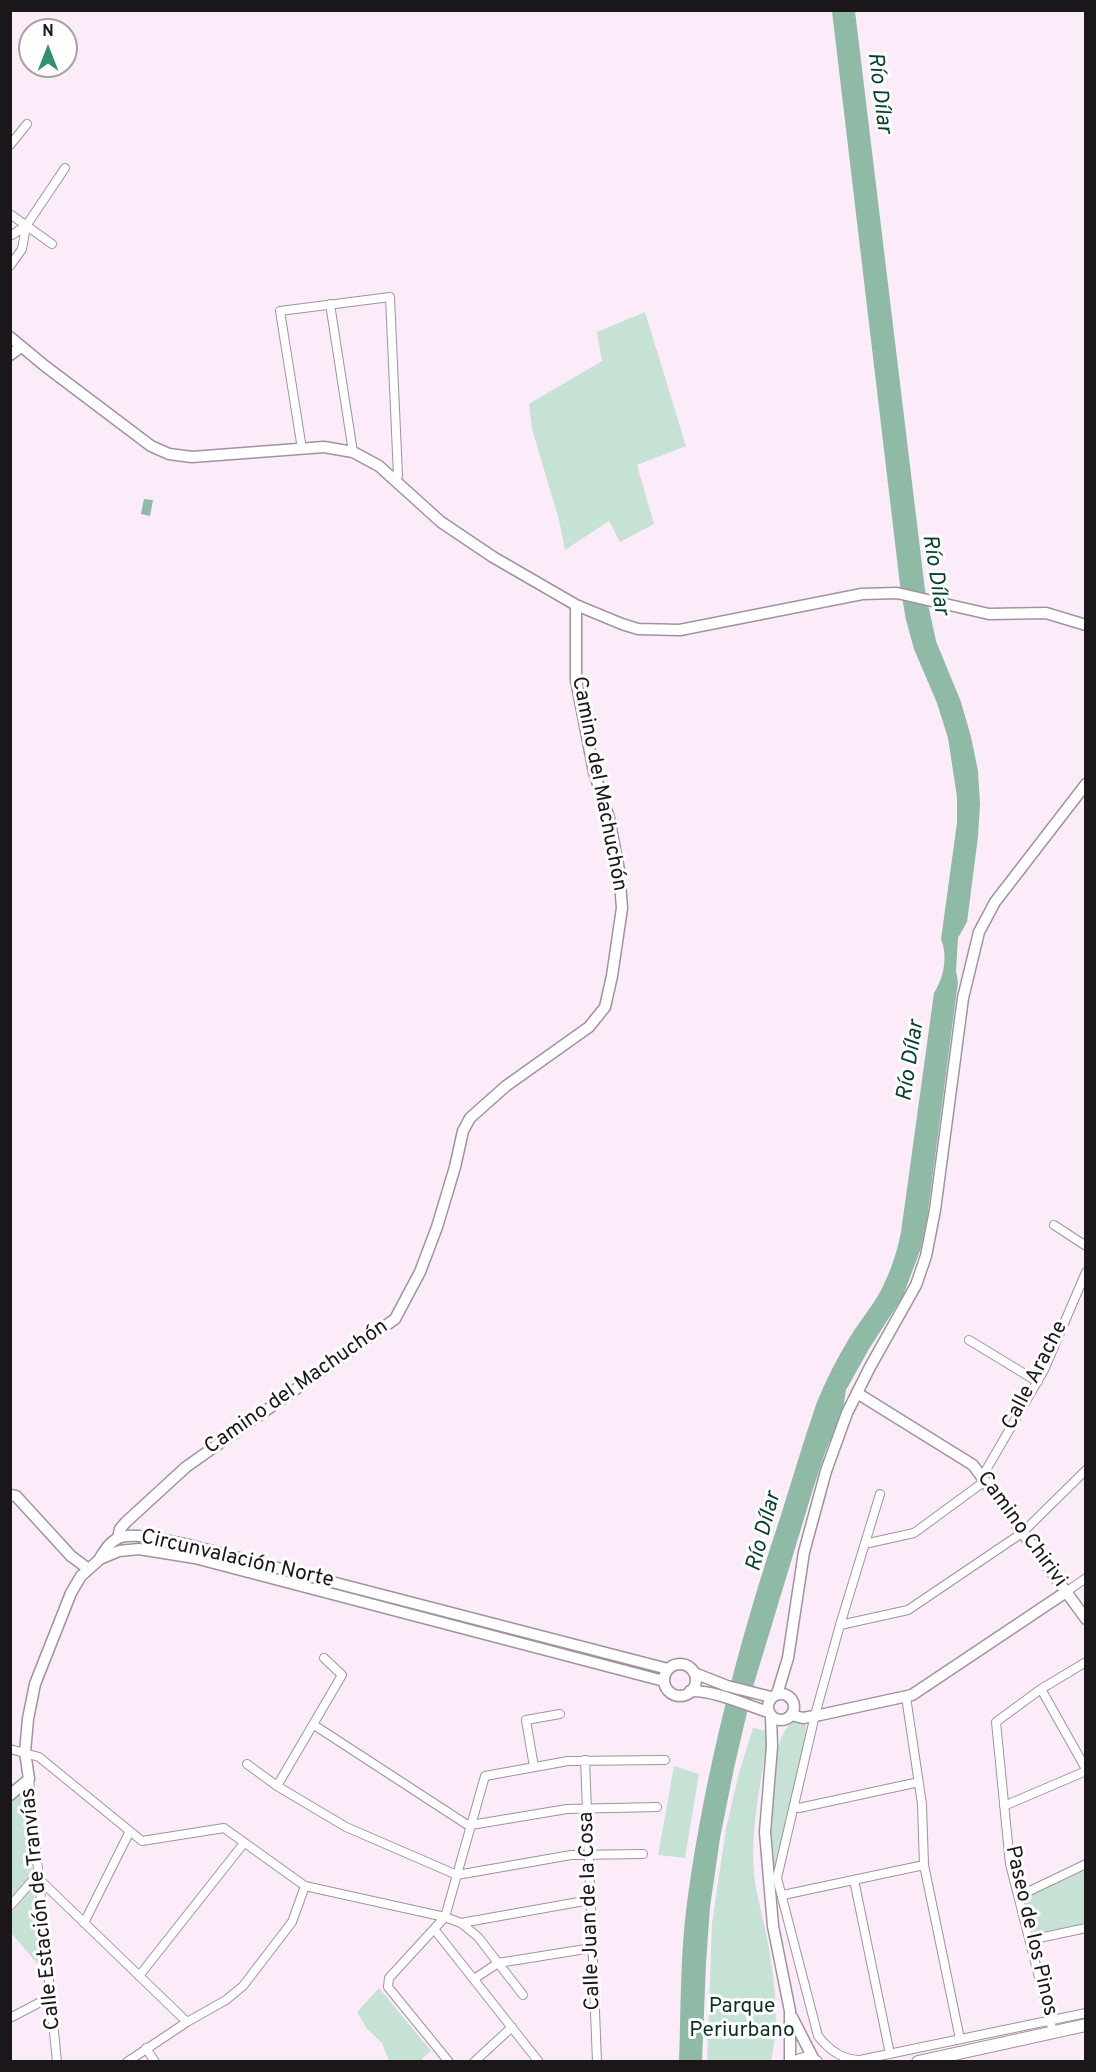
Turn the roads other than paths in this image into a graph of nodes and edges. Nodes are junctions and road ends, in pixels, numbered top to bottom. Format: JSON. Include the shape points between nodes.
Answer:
{"nodes":[{"id":1,"x":27,"y":124,"type":"dead end"},
{"id":2,"x":10,"y":144,"type":"edge"},
{"id":3,"x":65,"y":168,"type":"dead end"},
{"id":4,"x":10,"y":214,"type":"edge"},
{"id":5,"x":26,"y":226,"type":"junction"},
{"id":6,"x":10,"y":236,"type":"edge"},
{"id":7,"x":52,"y":244,"type":"dead end"},
{"id":8,"x":10,"y":266,"type":"edge"},
{"id":9,"x":330,"y":304,"type":"junction"},
{"id":10,"x":10,"y":337,"type":"edge"},
{"id":11,"x":21,"y":347,"type":"junction"},
{"id":12,"x":10,"y":355,"type":"edge"},
{"id":13,"x":302,"y":449,"type":"junction"},
{"id":14,"x":353,"y":452,"type":"junction"},
{"id":15,"x":394,"y":480,"type":"junction"},
{"id":16,"x":576,"y":605,"type":"junction"},
{"id":17,"x":1086,"y":625,"type":"edge"},
{"id":18,"x":1086,"y":784,"type":"edge"},
{"id":19,"x":1054,"y":1225,"type":"dead end"},
{"id":20,"x":1086,"y":1246,"type":"edge"},
{"id":21,"x":1086,"y":1272,"type":"edge"},
{"id":22,"x":969,"y":1340,"type":"dead end"},
{"id":23,"x":1038,"y":1382,"type":"junction"},
{"id":24,"x":857,"y":1393,"type":"junction"},
{"id":25,"x":1086,"y":1470,"type":"edge"},
{"id":26,"x":983,"y":1479,"type":"junction"},
{"id":27,"x":880,"y":1494,"type":"dead end"},
{"id":28,"x":10,"y":1495,"type":"edge"},
{"id":29,"x":1022,"y":1533,"type":"junction"},
{"id":30,"x":118,"y":1538,"type":"junction"},
{"id":31,"x":866,"y":1542,"type":"junction"},
{"id":32,"x":139,"y":1549,"type":"junction"},
{"id":33,"x":100,"y":1559,"type":"junction"},
{"id":34,"x":87,"y":1568,"type":"junction"},
{"id":35,"x":1086,"y":1578,"type":"edge"},
{"id":36,"x":1066,"y":1592,"type":"junction"},
{"id":37,"x":1086,"y":1619,"type":"edge"},
{"id":38,"x":840,"y":1625,"type":"junction"},
{"id":39,"x":324,"y":1658,"type":"dead end"},
{"id":40,"x":788,"y":1659,"type":"junction"},
{"id":41,"x":1086,"y":1662,"type":"edge"},
{"id":42,"x":668,"y":1669,"type":"junction"},
{"id":43,"x":694,"y":1673,"type":"junction"},
{"id":44,"x":664,"y":1681,"type":"junction"},
{"id":45,"x":1041,"y":1689,"type":"junction"},
{"id":46,"x":690,"y":1691,"type":"junction"},
{"id":47,"x":725,"y":1692,"type":"junction"},
{"id":48,"x":774,"y":1696,"type":"junction"},
{"id":49,"x":906,"y":1697,"type":"junction"},
{"id":50,"x":791,"y":1700,"type":"junction"},
{"id":51,"x":560,"y":1714,"type":"dead end"},
{"id":52,"x":770,"y":1714,"type":"junction"},
{"id":53,"x":815,"y":1715,"type":"junction"},
{"id":54,"x":788,"y":1717,"type":"junction"},
{"id":55,"x":314,"y":1725,"type":"junction"},
{"id":56,"x":772,"y":1746,"type":"junction"},
{"id":57,"x":10,"y":1749,"type":"edge"},
{"id":58,"x":25,"y":1752,"type":"junction"},
{"id":59,"x":585,"y":1760,"type":"junction"},
{"id":60,"x":665,"y":1760,"type":"dead end"},
{"id":61,"x":248,"y":1764,"type":"dead end"},
{"id":62,"x":534,"y":1767,"type":"junction"},
{"id":63,"x":1086,"y":1770,"type":"edge"},
{"id":64,"x":29,"y":1779,"type":"junction"},
{"id":65,"x":919,"y":1782,"type":"junction"},
{"id":66,"x":277,"y":1786,"type":"junction"},
{"id":67,"x":10,"y":1795,"type":"edge"},
{"id":68,"x":794,"y":1806,"type":"junction"},
{"id":69,"x":1004,"y":1806,"type":"junction"},
{"id":70,"x":657,"y":1807,"type":"dead end"},
{"id":71,"x":587,"y":1809,"type":"junction"},
{"id":72,"x":471,"y":1825,"type":"junction"},
{"id":73,"x":129,"y":1833,"type":"junction"},
{"id":74,"x":244,"y":1843,"type":"junction"},
{"id":75,"x":643,"y":1854,"type":"dead end"},
{"id":76,"x":589,"y":1855,"type":"junction"},
{"id":77,"x":1086,"y":1864,"type":"edge"},
{"id":78,"x":924,"y":1865,"type":"junction"},
{"id":79,"x":457,"y":1875,"type":"junction"},
{"id":80,"x":40,"y":1880,"type":"junction"},
{"id":81,"x":854,"y":1880,"type":"junction"},
{"id":82,"x":305,"y":1886,"type":"junction"},
{"id":83,"x":783,"y":1895,"type":"junction"},
{"id":84,"x":1019,"y":1896,"type":"junction"},
{"id":85,"x":590,"y":1900,"type":"junction"},
{"id":86,"x":10,"y":1906,"type":"edge"},
{"id":87,"x":445,"y":1917,"type":"junction"},
{"id":88,"x":84,"y":1923,"type":"junction"},
{"id":89,"x":461,"y":1923,"type":"junction"},
{"id":90,"x":1086,"y":1928,"type":"edge"},
{"id":91,"x":434,"y":1929,"type":"junction"},
{"id":92,"x":1030,"y":1940,"type":"junction"},
{"id":93,"x":592,"y":1948,"type":"junction"},
{"id":94,"x":498,"y":1963,"type":"junction"},
{"id":95,"x":139,"y":1976,"type":"junction"},
{"id":96,"x":474,"y":1979,"type":"junction"},
{"id":97,"x":523,"y":1995,"type":"dead end"},
{"id":98,"x":50,"y":1997,"type":"junction"},
{"id":99,"x":790,"y":2011,"type":"junction"},
{"id":100,"x":1086,"y":2013,"type":"edge"},
{"id":101,"x":10,"y":2018,"type":"edge"},
{"id":102,"x":187,"y":2022,"type":"junction"},
{"id":103,"x":1086,"y":2025,"type":"edge"},
{"id":104,"x":1052,"y":2026,"type":"junction"},
{"id":105,"x":512,"y":2027,"type":"junction"},
{"id":106,"x":960,"y":2039,"type":"junction"},
{"id":107,"x":146,"y":2048,"type":"junction"},
{"id":108,"x":890,"y":2054,"type":"junction"},
{"id":109,"x":57,"y":2061,"type":"edge"},
{"id":110,"x":127,"y":2061,"type":"edge"},
{"id":111,"x":155,"y":2061,"type":"edge"},
{"id":112,"x":449,"y":2061,"type":"edge"},
{"id":113,"x":474,"y":2061,"type":"edge"},
{"id":114,"x":539,"y":2061,"type":"edge"},
{"id":115,"x":597,"y":2061,"type":"edge"},
{"id":116,"x":790,"y":2061,"type":"edge"},
{"id":117,"x":795,"y":2061,"type":"edge"},
{"id":118,"x":815,"y":2061,"type":"edge"},
{"id":119,"x":918,"y":2061,"type":"edge"}],
"edges":[{"from":1,"to":2,"type":"street"},
{"from":3,"to":5,"type":"street"},
{"from":4,"to":5,"type":"street"},
{"from":5,"to":6,"type":"street"},
{"from":5,"to":7,"type":"street"},
{"from":5,"to":8,"type":"street","via":[[22,249]]},
{"from":9,"to":13,"type":"street","via":[[280,311]]},
{"from":9,"to":14,"type":"street"},
{"from":9,"to":15,"type":"street","via":[[390,297],[398,476]]},
{"from":10,"to":11,"type":"street"},
{"from":11,"to":12,"type":"street"},
{"from":11,"to":13,"type":"street","via":[[151,446],[169,454],[192,457]]},
{"from":13,"to":14,"type":"street","via":[[338,448]]},
{"from":14,"to":15,"type":"street","via":[[379,466]]},
{"from":15,"to":16,"type":"street","via":[[455,533]]},
{"from":16,"to":17,"type":"street","via":[[638,629],[680,630],[862,594],[897,593],[989,614],[1046,613]]},
{"from":16,"to":30,"type":"street","name":"Camino del Machuchón","via":[[576,680],[594,772],[609,818],[622,908],[605,1007],[589,1027],[470,1118],[437,1227],[420,1272],[395,1319],[186,1467],[126,1522]]},
{"from":18,"to":24,"type":"street","via":[[994,902],[979,932],[963,998],[926,1256],[911,1295]]},
{"from":19,"to":20,"type":"street"},
{"from":21,"to":23,"type":"street","name":"Calle Arache"},
{"from":22,"to":23,"type":"street"},
{"from":23,"to":26,"type":"street","name":"Calle Arache"},
{"from":24,"to":26,"type":"street","name":"Camino Chirivi","via":[[973,1465]]},
{"from":24,"to":40,"type":"street","via":[[818,1496],[804,1552]]},
{"from":25,"to":29,"type":"street"},
{"from":26,"to":29,"type":"street","name":"Camino Chirivi"},
{"from":26,"to":31,"type":"street","name":"Calle Arache","via":[[914,1533]]},
{"from":27,"to":31,"type":"street"},
{"from":28,"to":34,"type":"street","via":[[16,1496]]},
{"from":29,"to":36,"type":"street","name":"Camino Chirivi"},
{"from":29,"to":38,"type":"street","via":[[908,1610]]},
{"from":30,"to":32,"type":"street"},
{"from":30,"to":33,"type":"street","name":"Circunvalación Norte"},
{"from":30,"to":42,"type":"street","name":"Circunvalación Norte","via":[[132,1535],[189,1545]]},
{"from":31,"to":38,"type":"street"},
{"from":32,"to":33,"type":"street","name":"Circunvalación Norte","via":[[119,1551]]},
{"from":32,"to":44,"type":"street","name":"Circunvalación Norte","via":[[234,1567]]},
{"from":33,"to":34,"type":"street","name":"Calle Estación de Tranvías"},
{"from":34,"to":58,"type":"street","name":"Calle Estación de Tranvías","via":[[71,1593],[35,1684]]},
{"from":35,"to":36,"type":"street"},
{"from":36,"to":37,"type":"street","name":"Camino Chirivi"},
{"from":36,"to":49,"type":"street"},
{"from":38,"to":53,"type":"street"},
{"from":39,"to":55,"type":"street","via":[[342,1675]]},
{"from":40,"to":48,"type":"street"},
{"from":40,"to":50,"type":"street"},
{"from":41,"to":45,"type":"street"},
{"from":42,"to":43,"type":"street","via":[[682,1664]]},
{"from":42,"to":44,"type":"street"},
{"from":43,"to":46,"type":"street","via":[[695,1683]]},
{"from":43,"to":47,"type":"street"},
{"from":44,"to":46,"type":"street","via":[[672,1693]]},
{"from":45,"to":63,"type":"street"},
{"from":45,"to":69,"type":"street","name":"Paseo de los Pinos","via":[[996,1722]]},
{"from":46,"to":47,"type":"street"},
{"from":47,"to":48,"type":"street"},
{"from":47,"to":52,"type":"street"},
{"from":48,"to":50,"type":"street"},
{"from":48,"to":52,"type":"street","via":[[768,1705]]},
{"from":49,"to":53,"type":"street"},
{"from":49,"to":65,"type":"street"},
{"from":50,"to":53,"type":"street"},
{"from":50,"to":54,"type":"street"},
{"from":51,"to":62,"type":"street","via":[[526,1720]]},
{"from":52,"to":54,"type":"street","via":[[777,1719]]},
{"from":52,"to":56,"type":"street"},
{"from":53,"to":54,"type":"street"},
{"from":53,"to":68,"type":"street"},
{"from":54,"to":56,"type":"street"},
{"from":55,"to":66,"type":"street"},
{"from":55,"to":72,"type":"street"},
{"from":56,"to":99,"type":"street","via":[[766,1822],[768,1877],[773,1926]]},
{"from":57,"to":58,"type":"street"},
{"from":58,"to":64,"type":"street","name":"Calle Estación de Tranvías"},
{"from":58,"to":73,"type":"street","via":[[39,1757]]},
{"from":59,"to":60,"type":"street"},
{"from":59,"to":62,"type":"street"},
{"from":59,"to":71,"type":"street","name":"Calle Juan de la Cosa"},
{"from":61,"to":66,"type":"street"},
{"from":62,"to":72,"type":"street","via":[[485,1776]]},
{"from":63,"to":69,"type":"street"},
{"from":64,"to":67,"type":"street"},
{"from":64,"to":80,"type":"street","name":"Calle Estación de Tranvías"},
{"from":65,"to":68,"type":"street"},
{"from":65,"to":78,"type":"street"},
{"from":66,"to":79,"type":"street","via":[[346,1827]]},
{"from":68,"to":83,"type":"street","via":[[777,1878]]},
{"from":69,"to":84,"type":"street","name":"Paseo de los Pinos"},
{"from":70,"to":71,"type":"street"},
{"from":71,"to":72,"type":"street"},
{"from":71,"to":76,"type":"street","name":"Calle Juan de la Cosa"},
{"from":72,"to":79,"type":"street"},
{"from":73,"to":74,"type":"street","via":[[142,1841],[224,1828]]},
{"from":73,"to":88,"type":"street"},
{"from":74,"to":82,"type":"street"},
{"from":74,"to":95,"type":"street"},
{"from":75,"to":76,"type":"street"},
{"from":76,"to":79,"type":"street"},
{"from":76,"to":85,"type":"street","name":"Calle Juan de la Cosa"},
{"from":77,"to":84,"type":"street"},
{"from":78,"to":81,"type":"street"},
{"from":78,"to":106,"type":"street"},
{"from":79,"to":87,"type":"street"},
{"from":80,"to":86,"type":"street","via":[[33,1880]]},
{"from":80,"to":88,"type":"street"},
{"from":80,"to":98,"type":"street","name":"Calle Estación de Tranvías"},
{"from":81,"to":83,"type":"street"},
{"from":81,"to":108,"type":"street"},
{"from":82,"to":87,"type":"street"},
{"from":82,"to":102,"type":"street","via":[[292,1922],[243,1986]]},
{"from":83,"to":108,"type":"street","via":[[819,2036],[835,2053],[852,2060]]},
{"from":84,"to":92,"type":"street","name":"Paseo de los Pinos"},
{"from":85,"to":89,"type":"street"},
{"from":85,"to":93,"type":"street","name":"Calle Juan de la Cosa"},
{"from":87,"to":89,"type":"street"},
{"from":87,"to":91,"type":"street"},
{"from":88,"to":95,"type":"street"},
{"from":89,"to":94,"type":"street"},
{"from":90,"to":92,"type":"street"},
{"from":91,"to":96,"type":"street"},
{"from":91,"to":112,"type":"street","via":[[389,1978],[388,1987]]},
{"from":92,"to":104,"type":"street","name":"Paseo de los Pinos"},
{"from":93,"to":94,"type":"street"},
{"from":93,"to":115,"type":"street","name":"Calle Juan de la Cosa"},
{"from":94,"to":96,"type":"street"},
{"from":94,"to":97,"type":"street"},
{"from":95,"to":102,"type":"street"},
{"from":96,"to":105,"type":"street"},
{"from":98,"to":101,"type":"street"},
{"from":98,"to":109,"type":"street","name":"Calle Estación de Tranvías"},
{"from":99,"to":116,"type":"street"},
{"from":99,"to":118,"type":"street"},
{"from":100,"to":104,"type":"street"},
{"from":102,"to":107,"type":"street"},
{"from":103,"to":104,"type":"main road"},
{"from":104,"to":106,"type":"street"},
{"from":104,"to":119,"type":"main road"},
{"from":105,"to":113,"type":"street"},
{"from":105,"to":114,"type":"street"},
{"from":106,"to":108,"type":"street"},
{"from":107,"to":110,"type":"street"},
{"from":107,"to":111,"type":"street"},
{"from":117,"to":118,"type":"main road"}]}
